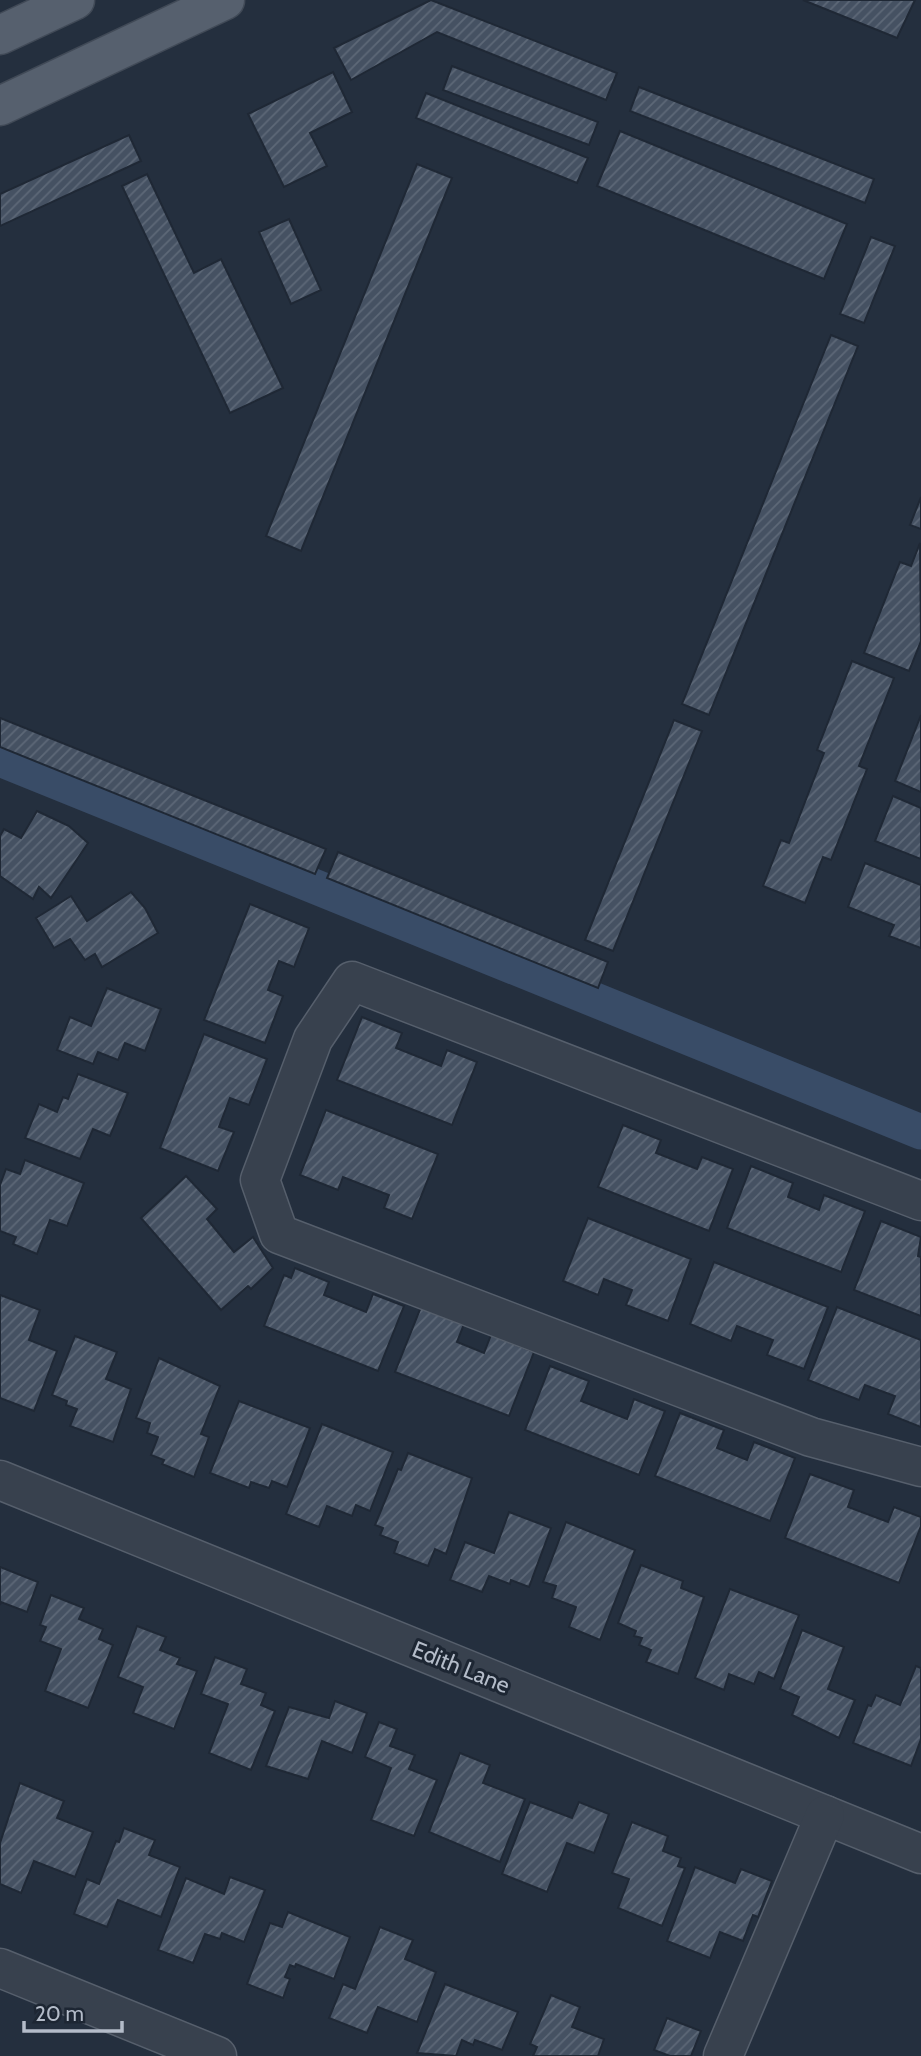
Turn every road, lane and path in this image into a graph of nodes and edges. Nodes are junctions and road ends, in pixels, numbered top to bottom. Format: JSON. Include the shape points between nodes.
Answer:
{"nodes":[{"id":1,"x":75,"y":0,"type":"edge"},
{"id":2,"x":225,"y":0,"type":"edge"},
{"id":3,"x":0,"y":35,"type":"edge"},
{"id":4,"x":0,"y":106,"type":"edge"},
{"id":5,"x":921,"y":1201,"type":"edge"},
{"id":6,"x":921,"y":1467,"type":"edge"},
{"id":7,"x":0,"y":1480,"type":"edge"},
{"id":8,"x":825,"y":1815,"type":"junction"},
{"id":9,"x":921,"y":1854,"type":"edge"},
{"id":10,"x":0,"y":1968,"type":"edge"},
{"id":11,"x":217,"y":2056,"type":"edge"},
{"id":12,"x":723,"y":2056,"type":"edge"}],
"edges":[{"from":1,"to":3,"type":"main road"},
{"from":2,"to":4,"type":"main road"},
{"from":5,"to":6,"type":"street","via":[[352,981],[313,1039],[260,1180],[279,1234],[811,1437]]},
{"from":7,"to":8,"type":"street","name":"Edith Lane"},
{"from":8,"to":9,"type":"street","name":"Edith Lane"},
{"from":8,"to":12,"type":"street"},
{"from":10,"to":11,"type":"street"}]}
